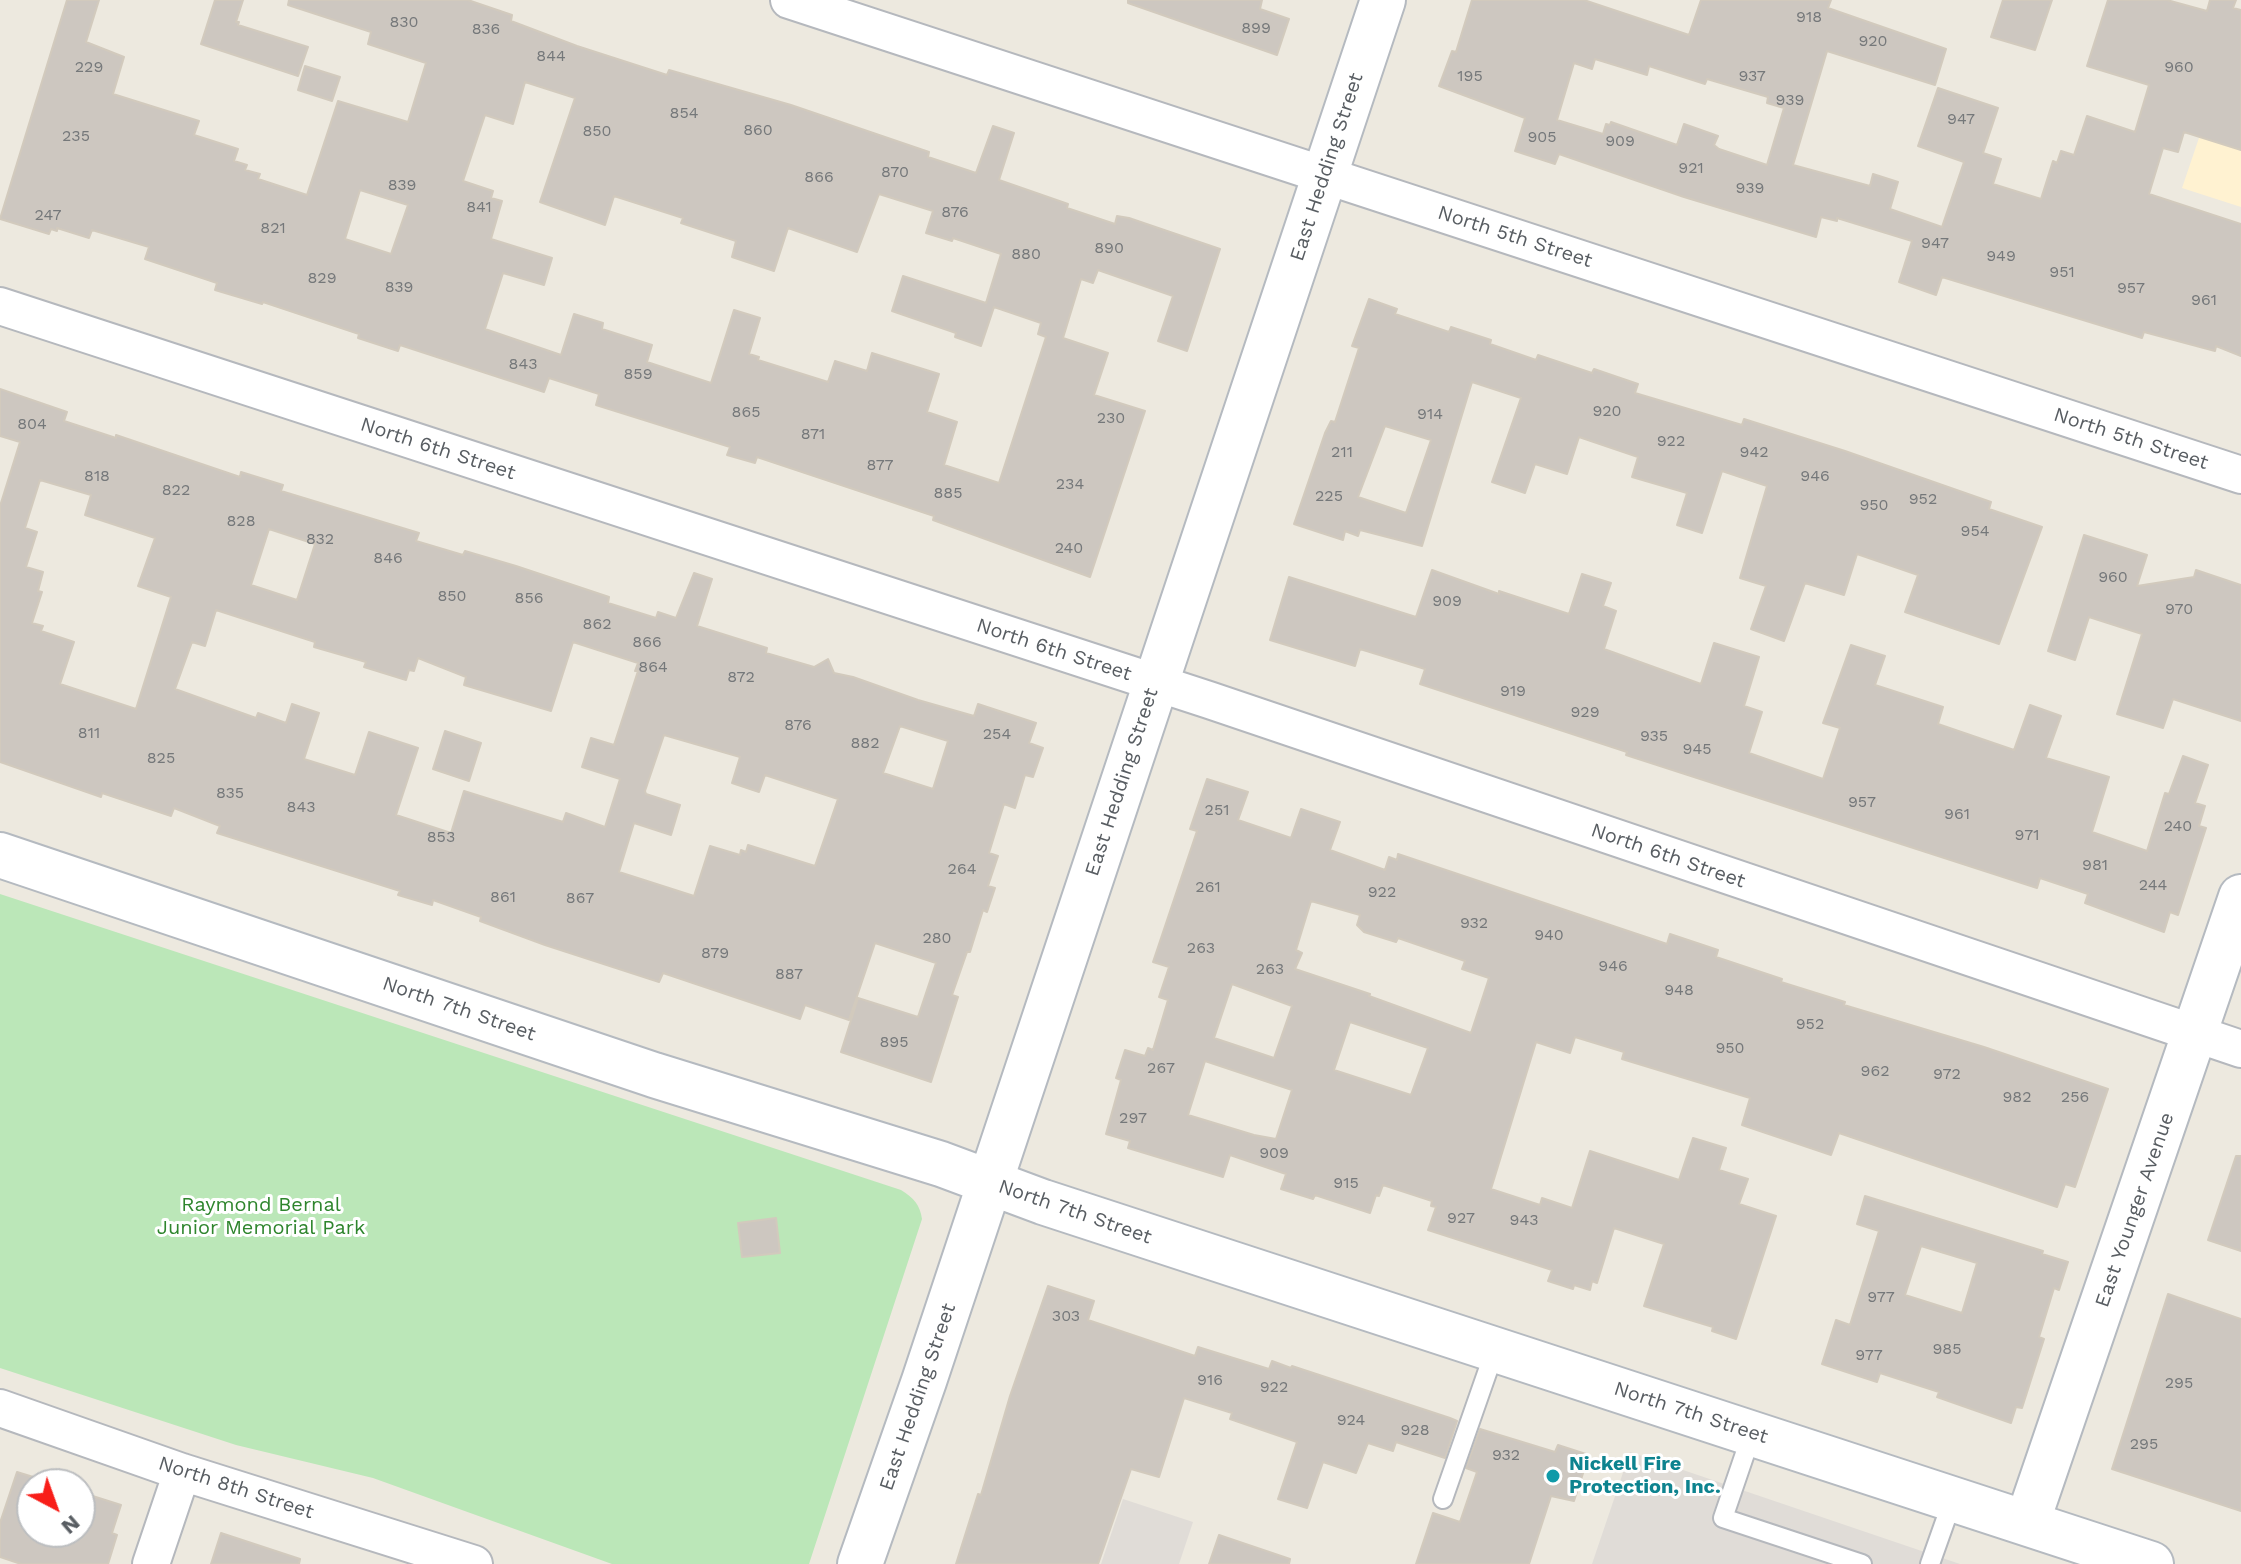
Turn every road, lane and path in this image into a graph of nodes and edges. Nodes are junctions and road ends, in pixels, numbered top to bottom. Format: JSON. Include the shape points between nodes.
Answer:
{"nodes":[{"id":1,"x":789,"y":0,"type":"edge"},
{"id":2,"x":1383,"y":0,"type":"edge"},
{"id":3,"x":1324,"y":175,"type":"junction"},
{"id":4,"x":0,"y":306,"type":"edge"},
{"id":5,"x":2241,"y":475,"type":"edge"},
{"id":6,"x":1155,"y":683,"type":"junction"},
{"id":7,"x":0,"y":855,"type":"edge"},
{"id":8,"x":2241,"y":897,"type":"edge"},
{"id":9,"x":2196,"y":1035,"type":"junction"},
{"id":10,"x":2241,"y":1049,"type":"edge"},
{"id":11,"x":989,"y":1183,"type":"junction"},
{"id":12,"x":1495,"y":1350,"type":"junction"},
{"id":13,"x":0,"y":1408,"type":"edge"},
{"id":14,"x":1752,"y":1433,"type":"junction"},
{"id":15,"x":182,"y":1472,"type":"junction"},
{"id":16,"x":1443,"y":1499,"type":"dead end"},
{"id":17,"x":1953,"y":1499,"type":"junction"},
{"id":18,"x":2027,"y":1523,"type":"junction"},
{"id":19,"x":151,"y":1564,"type":"edge"},
{"id":20,"x":474,"y":1564,"type":"edge"},
{"id":21,"x":860,"y":1564,"type":"edge"},
{"id":22,"x":1862,"y":1564,"type":"edge"},
{"id":23,"x":1930,"y":1564,"type":"edge"},
{"id":24,"x":2151,"y":1564,"type":"edge"}],
"edges":[{"from":1,"to":3,"type":"street","name":"North 5th Street"},
{"from":2,"to":3,"type":"street","name":"East Hedding Street"},
{"from":3,"to":5,"type":"street","name":"North 5th Street"},
{"from":3,"to":6,"type":"street","name":"East Hedding Street"},
{"from":4,"to":6,"type":"street","name":"North 6th Street"},
{"from":6,"to":9,"type":"street","name":"North 6th Street"},
{"from":6,"to":11,"type":"street","name":"East Hedding Street"},
{"from":7,"to":11,"type":"street","name":"North 7th Street"},
{"from":8,"to":9,"type":"street","name":"East Younger Avenue"},
{"from":9,"to":10,"type":"street","name":"North 6th Street"},
{"from":9,"to":18,"type":"street","name":"East Younger Avenue"},
{"from":11,"to":12,"type":"street","name":"North 7th Street"},
{"from":11,"to":21,"type":"street","name":"East Hedding Street"},
{"from":12,"to":14,"type":"street","name":"North 7th Street"},
{"from":12,"to":16,"type":"lane"},
{"from":13,"to":15,"type":"street","name":"North 8th Street"},
{"from":14,"to":17,"type":"street","name":"North 7th Street"},
{"from":14,"to":22,"type":"lane","via":[[1723,1518]]},
{"from":15,"to":19,"type":"street"},
{"from":15,"to":20,"type":"street","name":"North 8th Street"},
{"from":17,"to":18,"type":"street","name":"North 7th Street"},
{"from":17,"to":23,"type":"lane"},
{"from":18,"to":24,"type":"street","name":"North 7th Street"}]}
